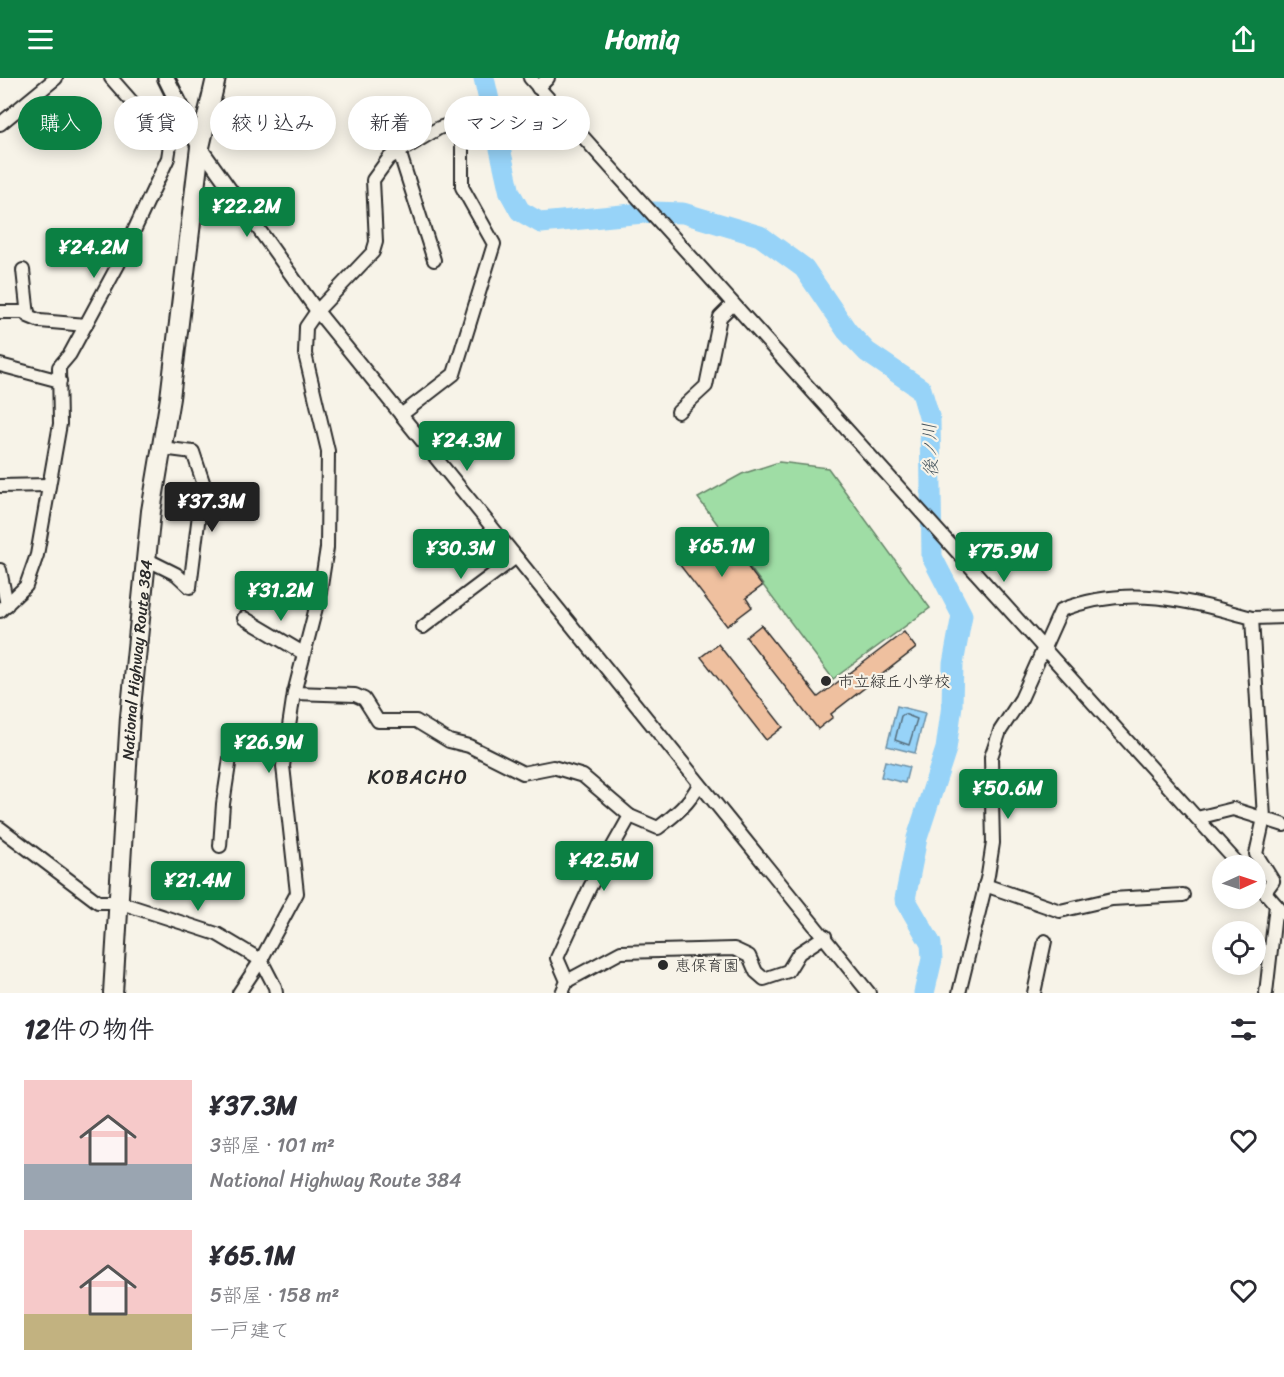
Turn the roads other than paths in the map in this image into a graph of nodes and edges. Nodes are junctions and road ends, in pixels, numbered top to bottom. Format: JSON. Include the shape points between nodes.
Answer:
{"nodes":[{"id":1,"x":56,"y":78,"type":"edge"},
{"id":2,"x":166,"y":78,"type":"edge"},
{"id":3,"x":216,"y":78,"type":"edge"},
{"id":4,"x":530,"y":78,"type":"edge"},
{"id":5,"x":548,"y":78,"type":"edge"},
{"id":6,"x":115,"y":80,"type":"edge"},
{"id":7,"x":538,"y":88,"type":"junction"},
{"id":8,"x":545,"y":96,"type":"edge"},
{"id":9,"x":0,"y":124,"type":"edge"},
{"id":10,"x":444,"y":126,"type":"edge"},
{"id":11,"x":590,"y":146,"type":"edge"},
{"id":12,"x":201,"y":147,"type":"junction"},
{"id":13,"x":462,"y":150,"type":"edge"},
{"id":14,"x":399,"y":151,"type":"junction"},
{"id":15,"x":434,"y":260,"type":"dead end"},
{"id":16,"x":23,"y":270,"type":"dead end"},
{"id":17,"x":732,"y":305,"type":"junction"},
{"id":18,"x":317,"y":311,"type":"junction"},
{"id":19,"x":0,"y":312,"type":"edge"},
{"id":20,"x":28,"y":312,"type":"junction"},
{"id":21,"x":86,"y":325,"type":"junction"},
{"id":22,"x":0,"y":365,"type":"edge"},
{"id":23,"x":60,"y":381,"type":"junction"},
{"id":24,"x":678,"y":412,"type":"dead end"},
{"id":25,"x":401,"y":415,"type":"junction"},
{"id":26,"x":162,"y":448,"type":"junction"},
{"id":27,"x":48,"y":485,"type":"junction"},
{"id":28,"x":0,"y":486,"type":"edge"},
{"id":29,"x":516,"y":557,"type":"junction"},
{"id":30,"x":146,"y":559,"type":"junction"},
{"id":31,"x":0,"y":570,"type":"edge"},
{"id":32,"x":3,"y":608,"type":"edge"},
{"id":33,"x":1284,"y":617,"type":"edge"},
{"id":34,"x":244,"y":618,"type":"dead end"},
{"id":35,"x":1252,"y":618,"type":"junction"},
{"id":36,"x":423,"y":627,"type":"dead end"},
{"id":37,"x":1043,"y":647,"type":"junction"},
{"id":38,"x":303,"y":653,"type":"junction"},
{"id":39,"x":294,"y":693,"type":"junction"},
{"id":40,"x":232,"y":745,"type":"dead end"},
{"id":41,"x":699,"y":784,"type":"junction"},
{"id":42,"x":630,"y":816,"type":"junction"},
{"id":43,"x":1197,"y":818,"type":"junction"},
{"id":44,"x":1264,"y":818,"type":"junction"},
{"id":45,"x":1284,"y":825,"type":"edge"},
{"id":46,"x":0,"y":828,"type":"edge"},
{"id":47,"x":220,"y":846,"type":"dead end"},
{"id":48,"x":1230,"y":855,"type":"edge"},
{"id":49,"x":1257,"y":855,"type":"edge"},
{"id":50,"x":1266,"y":870,"type":"edge"},
{"id":51,"x":985,"y":885,"type":"junction"},
{"id":52,"x":1266,"y":891,"type":"edge"},
{"id":53,"x":1266,"y":893,"type":"edge"},
{"id":54,"x":1183,"y":895,"type":"dead end"},
{"id":55,"x":118,"y":902,"type":"junction"},
{"id":56,"x":1280,"y":910,"type":"edge"},
{"id":57,"x":825,"y":936,"type":"junction"},
{"id":58,"x":1045,"y":941,"type":"dead end"},
{"id":59,"x":261,"y":960,"type":"junction"},
{"id":60,"x":565,"y":989,"type":"edge"},
{"id":61,"x":112,"y":993,"type":"edge"},
{"id":62,"x":239,"y":993,"type":"edge"},
{"id":63,"x":276,"y":993,"type":"edge"},
{"id":64,"x":869,"y":993,"type":"edge"},
{"id":65,"x":959,"y":993,"type":"edge"},
{"id":66,"x":1034,"y":993,"type":"edge"},
{"id":67,"x":1266,"y":993,"type":"edge"}],
"edges":[{"from":1,"to":9,"type":"street"},
{"from":2,"to":12,"type":"main road"},
{"from":3,"to":12,"type":"highway","name":"National Highway Route 384"},
{"from":4,"to":7,"type":"street"},
{"from":5,"to":7,"type":"street"},
{"from":6,"to":21,"type":"street","via":[[170,145],[168,158],[118,266]]},
{"from":7,"to":8,"type":"street"},
{"from":10,"to":14,"type":"street"},
{"from":11,"to":17,"type":"street"},
{"from":12,"to":18,"type":"street"},
{"from":12,"to":26,"type":"highway","name":"National Highway Route 384"},
{"from":13,"to":25,"type":"street","via":[[462,187],[494,244],[454,374]]},
{"from":14,"to":15,"type":"street"},
{"from":14,"to":18,"type":"street","via":[[373,180],[373,252]]},
{"from":16,"to":20,"type":"street"},
{"from":17,"to":24,"type":"street","via":[[720,317],[706,386]]},
{"from":17,"to":37,"type":"street"},
{"from":18,"to":25,"type":"street"},
{"from":18,"to":38,"type":"street","via":[[306,327],[305,354],[328,451],[327,548],[321,592]]},
{"from":19,"to":20,"type":"street"},
{"from":20,"to":21,"type":"street","via":[[28,316],[40,321]]},
{"from":21,"to":23,"type":"street","via":[[60,367]]},
{"from":22,"to":23,"type":"street"},
{"from":23,"to":27,"type":"street","via":[[60,424]]},
{"from":25,"to":29,"type":"street"},
{"from":26,"to":30,"type":"highway","name":"National Highway Route 384"},
{"from":26,"to":30,"type":"street","via":[[193,452],[203,482],[190,587],[176,574]]},
{"from":27,"to":28,"type":"street"},
{"from":27,"to":32,"type":"street","via":[[34,565],[26,586]]},
{"from":29,"to":36,"type":"street"},
{"from":29,"to":41,"type":"street"},
{"from":30,"to":55,"type":"highway","name":"National Highway Route 384","via":[[129,717]]},
{"from":31,"to":32,"type":"street"},
{"from":33,"to":35,"type":"street"},
{"from":34,"to":38,"type":"street"},
{"from":35,"to":37,"type":"street","via":[[1197,603],[1124,594],[1086,600],[1062,610]]},
{"from":35,"to":44,"type":"street"},
{"from":37,"to":43,"type":"street"},
{"from":37,"to":51,"type":"street","via":[[991,757],[993,843]]},
{"from":38,"to":39,"type":"street"},
{"from":39,"to":42,"type":"street","via":[[355,695],[364,699],[378,721],[416,721],[449,741],[469,746],[523,772],[553,767],[583,776]]},
{"from":39,"to":59,"type":"street","via":[[283,766],[297,893]]},
{"from":40,"to":47,"type":"street"},
{"from":41,"to":42,"type":"street","via":[[677,814],[657,828]]},
{"from":41,"to":57,"type":"street"},
{"from":42,"to":60,"type":"street","via":[[590,887],[557,958]]},
{"from":43,"to":44,"type":"street","via":[[1233,809]]},
{"from":43,"to":48,"type":"street"},
{"from":44,"to":45,"type":"street"},
{"from":44,"to":49,"type":"street"},
{"from":46,"to":55,"type":"street","via":[[98,903]]},
{"from":50,"to":52,"type":"street","via":[[1273,881]]},
{"from":51,"to":54,"type":"street","via":[[1060,911],[1112,899]]},
{"from":51,"to":65,"type":"street"},
{"from":53,"to":56,"type":"street"},
{"from":55,"to":59,"type":"street","via":[[217,934]]},
{"from":55,"to":61,"type":"highway","name":"National Highway Route 384"},
{"from":56,"to":67,"type":"street"},
{"from":57,"to":60,"type":"street","via":[[799,952],[788,971],[764,979],[749,956],[734,949],[621,952]]},
{"from":57,"to":64,"type":"street"},
{"from":58,"to":66,"type":"street"},
{"from":59,"to":62,"type":"street"},
{"from":59,"to":63,"type":"street"}]}
